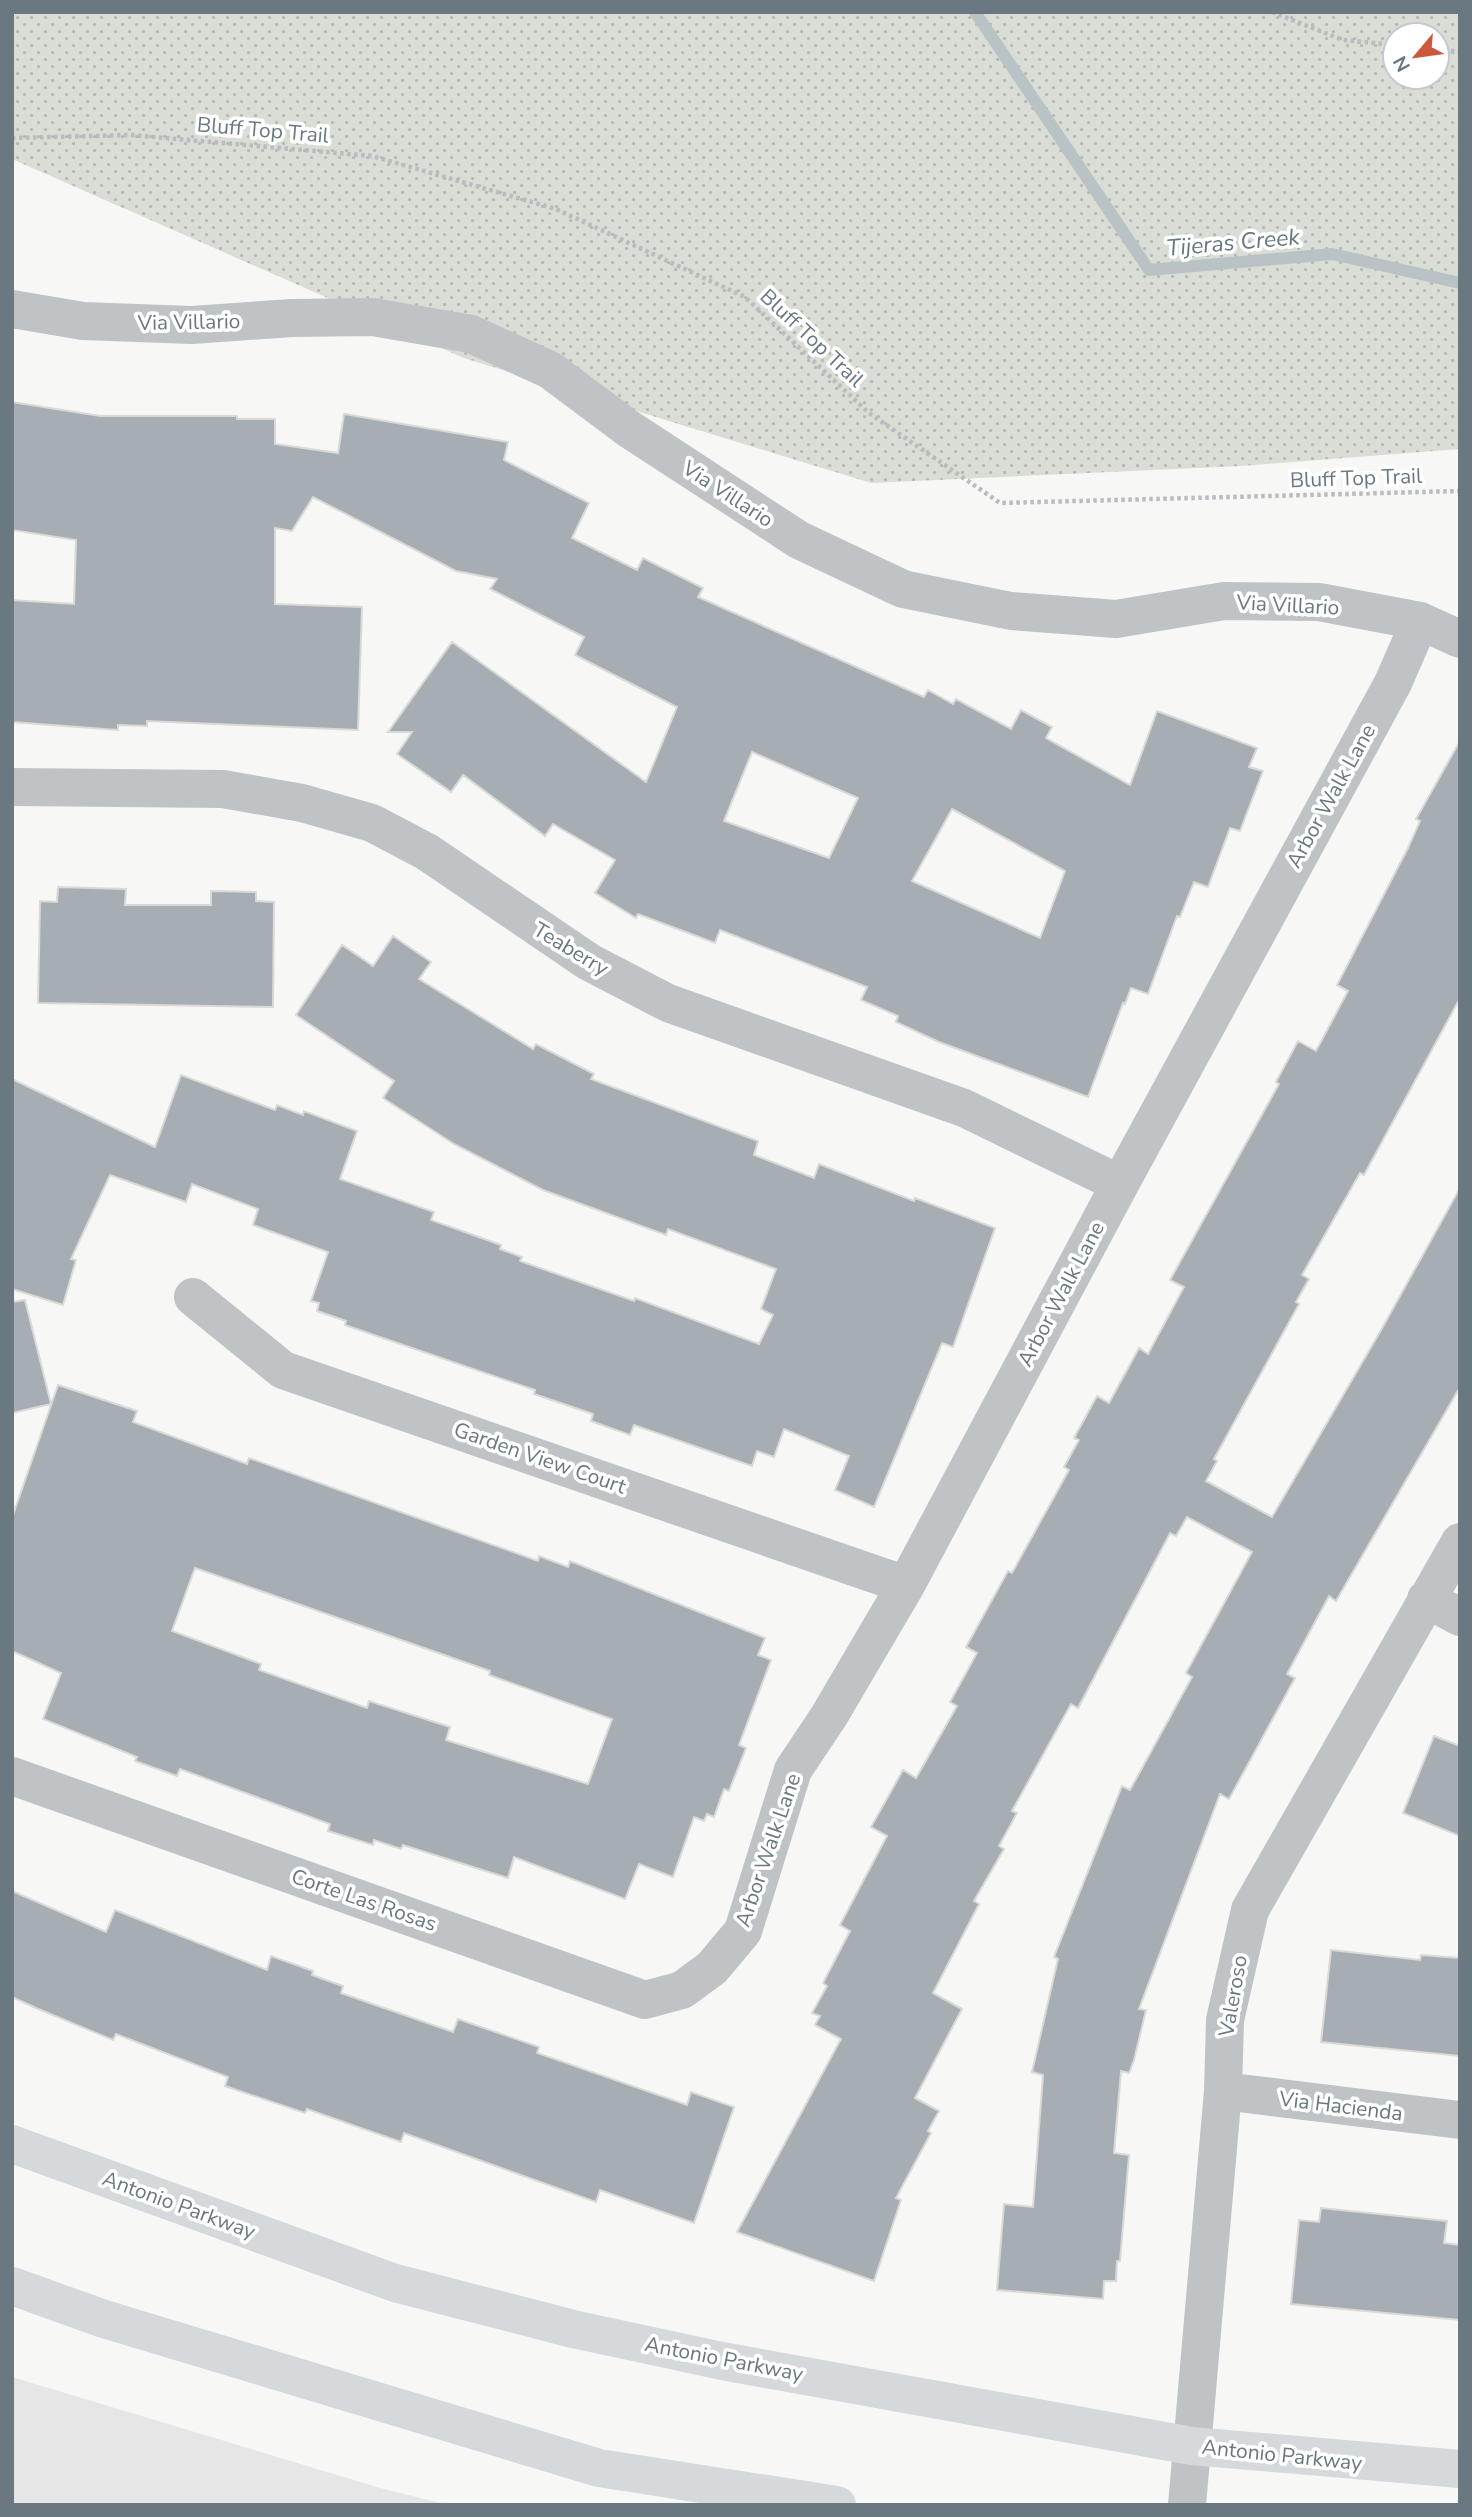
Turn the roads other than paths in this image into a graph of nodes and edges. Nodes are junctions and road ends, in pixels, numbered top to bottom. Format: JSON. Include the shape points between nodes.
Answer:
{"nodes":[{"id":1,"x":12,"y":309,"type":"edge"},
{"id":2,"x":1420,"y":621,"type":"junction"},
{"id":3,"x":1460,"y":639,"type":"edge"},
{"id":4,"x":12,"y":787,"type":"edge"},
{"id":5,"x":1120,"y":1184,"type":"junction"},
{"id":6,"x":193,"y":1297,"type":"dead end"},
{"id":7,"x":1460,"y":1542,"type":"edge"},
{"id":8,"x":906,"y":1585,"type":"junction"},
{"id":9,"x":1426,"y":1598,"type":"junction"},
{"id":10,"x":1460,"y":1617,"type":"edge"},
{"id":11,"x":12,"y":1776,"type":"edge"},
{"id":12,"x":712,"y":1968,"type":"joint"},
{"id":13,"x":1223,"y":2091,"type":"junction"},
{"id":14,"x":1460,"y":2120,"type":"edge"},
{"id":15,"x":12,"y":2144,"type":"edge"},
{"id":16,"x":12,"y":2286,"type":"edge"},
{"id":17,"x":1192,"y":2446,"type":"junction"},
{"id":18,"x":1460,"y":2469,"type":"edge"},
{"id":19,"x":836,"y":2505,"type":"edge"},
{"id":20,"x":1187,"y":2505,"type":"edge"}],
"edges":[{"from":1,"to":2,"type":"street","name":"Via Villario","via":[[82,321],[192,325],[373,317],[471,334],[550,370],[629,429],[799,540],[903,589],[1011,611],[1116,619],[1237,601],[1319,602]]},
{"from":2,"to":3,"type":"street","name":"Via Villario"},
{"from":2,"to":5,"type":"street","name":"Arbor Walk Lane","via":[[1393,683]]},
{"from":4,"to":5,"type":"street","name":"Teaberry","via":[[223,789],[302,803],[372,823],[427,852],[589,962],[668,1003],[964,1108]]},
{"from":5,"to":8,"type":"street","name":"Arbor Walk Lane"},
{"from":6,"to":8,"type":"street","name":"Garden View Court","via":[[283,1370]]},
{"from":7,"to":9,"type":"street","name":"Valeroso"},
{"from":8,"to":12,"type":"street","name":"Arbor Walk Lane","via":[[793,1770],[743,1931]]},
{"from":9,"to":10,"type":"street"},
{"from":9,"to":13,"type":"street","name":"Valeroso","via":[[1250,1910],[1225,2020]]},
{"from":11,"to":12,"type":"street","name":"Corte Las Rosas","via":[[645,2000],[682,1990]]},
{"from":13,"to":14,"type":"street","name":"Via Hacienda"},
{"from":13,"to":17,"type":"street","name":"Valeroso"},
{"from":15,"to":17,"type":"main road","name":"Antonio Parkway","via":[[395,2283],[573,2329],[722,2361]]},
{"from":16,"to":19,"type":"main road","via":[[104,2319],[599,2468]]},
{"from":17,"to":18,"type":"main road","name":"Antonio Parkway"},
{"from":17,"to":20,"type":"street","name":"Valeroso"}]}
